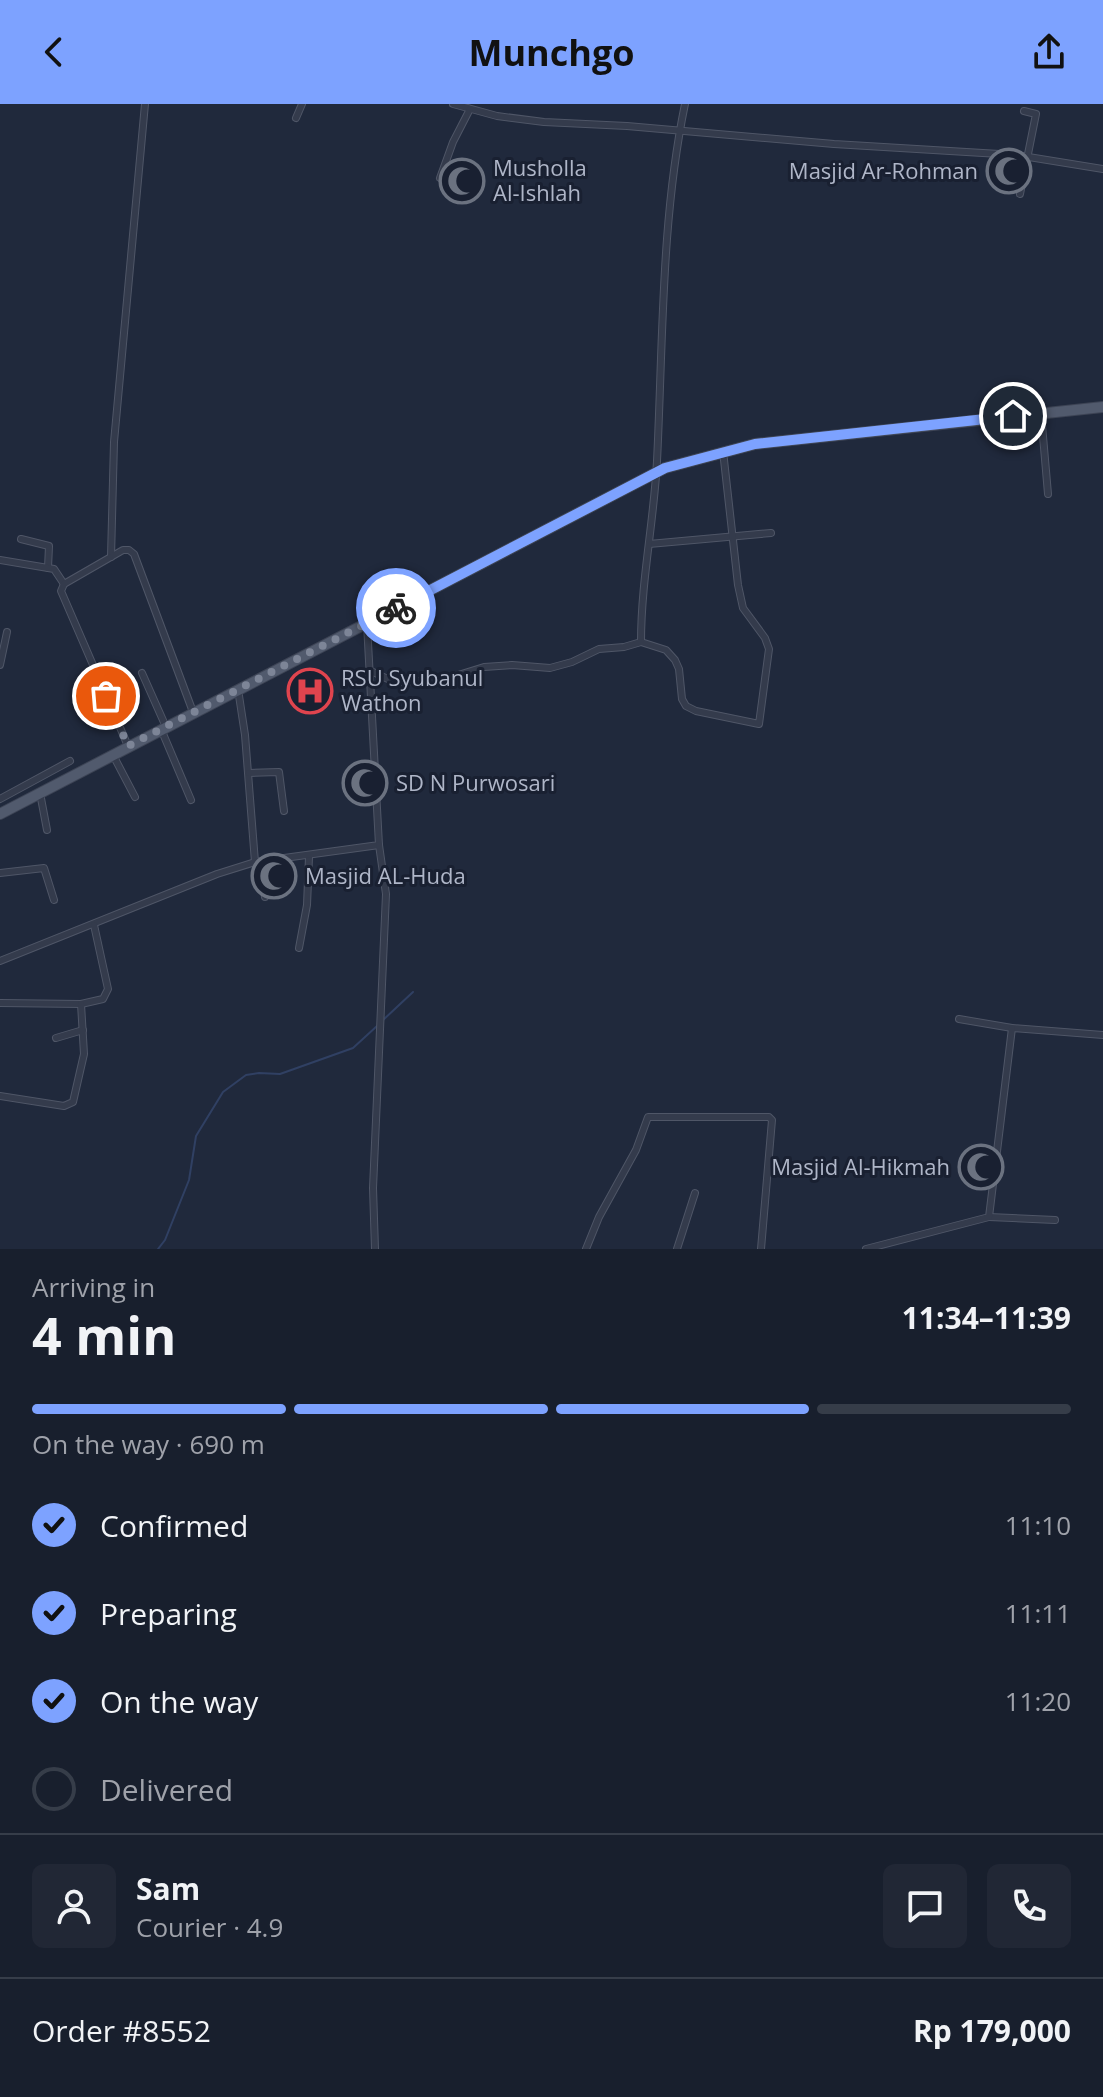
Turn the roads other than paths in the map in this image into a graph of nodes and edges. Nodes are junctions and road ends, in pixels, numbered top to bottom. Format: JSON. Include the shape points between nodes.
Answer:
{"nodes":[{"id":1,"x":145,"y":104,"type":"edge"},
{"id":2,"x":302,"y":104,"type":"edge"},
{"id":3,"x":453,"y":104,"type":"edge"},
{"id":4,"x":685,"y":104,"type":"edge"},
{"id":5,"x":1037,"y":104,"type":"edge"},
{"id":6,"x":470,"y":109,"type":"junction"},
{"id":7,"x":1024,"y":111,"type":"dead end"},
{"id":8,"x":1036,"y":114,"type":"junction"},
{"id":9,"x":296,"y":118,"type":"dead end"},
{"id":10,"x":679,"y":131,"type":"junction"},
{"id":11,"x":1027,"y":157,"type":"junction"},
{"id":12,"x":1103,"y":169,"type":"edge"},
{"id":13,"x":440,"y":178,"type":"dead end"},
{"id":14,"x":1020,"y":194,"type":"dead end"},
{"id":15,"x":1103,"y":407,"type":"edge"},
{"id":16,"x":1041,"y":413,"type":"junction"},
{"id":17,"x":723,"y":451,"type":"junction"},
{"id":18,"x":657,"y":472,"type":"junction"},
{"id":19,"x":1048,"y":494,"type":"dead end"},
{"id":20,"x":771,"y":533,"type":"dead end"},
{"id":21,"x":733,"y":538,"type":"junction"},
{"id":22,"x":21,"y":539,"type":"dead end"},
{"id":23,"x":649,"y":544,"type":"junction"},
{"id":24,"x":111,"y":557,"type":"junction"},
{"id":25,"x":0,"y":560,"type":"edge"},
{"id":26,"x":48,"y":568,"type":"junction"},
{"id":27,"x":64,"y":584,"type":"junction"},
{"id":28,"x":367,"y":624,"type":"junction"},
{"id":29,"x":7,"y":632,"type":"dead end"},
{"id":30,"x":641,"y":642,"type":"junction"},
{"id":31,"x":0,"y":665,"type":"edge"},
{"id":32,"x":369,"y":670,"type":"junction"},
{"id":33,"x":142,"y":673,"type":"dead end"},
{"id":34,"x":238,"y":689,"type":"junction"},
{"id":35,"x":193,"y":712,"type":"junction"},
{"id":36,"x":164,"y":728,"type":"junction"},
{"id":37,"x":128,"y":746,"type":"junction"},
{"id":38,"x":113,"y":755,"type":"junction"},
{"id":39,"x":70,"y":761,"type":"dead end"},
{"id":40,"x":249,"y":773,"type":"junction"},
{"id":41,"x":40,"y":793,"type":"junction"},
{"id":42,"x":1,"y":797,"type":"edge"},
{"id":43,"x":135,"y":797,"type":"dead end"},
{"id":44,"x":191,"y":800,"type":"dead end"},
{"id":45,"x":284,"y":811,"type":"dead end"},
{"id":46,"x":0,"y":814,"type":"edge"},
{"id":47,"x":47,"y":830,"type":"dead end"},
{"id":48,"x":379,"y":845,"type":"junction"},
{"id":49,"x":309,"y":857,"type":"junction"},
{"id":50,"x":258,"y":862,"type":"junction"},
{"id":51,"x":0,"y":873,"type":"edge"},
{"id":52,"x":265,"y":897,"type":"dead end"},
{"id":53,"x":54,"y":900,"type":"dead end"},
{"id":54,"x":94,"y":925,"type":"junction"},
{"id":55,"x":299,"y":948,"type":"dead end"},
{"id":56,"x":0,"y":961,"type":"edge"},
{"id":57,"x":0,"y":1003,"type":"edge"},
{"id":58,"x":81,"y":1004,"type":"junction"},
{"id":59,"x":959,"y":1019,"type":"dead end"},
{"id":60,"x":1012,"y":1028,"type":"junction"},
{"id":61,"x":83,"y":1030,"type":"junction"},
{"id":62,"x":1103,"y":1035,"type":"edge"},
{"id":63,"x":56,"y":1038,"type":"dead end"},
{"id":64,"x":0,"y":1096,"type":"edge"},
{"id":65,"x":695,"y":1193,"type":"dead end"},
{"id":66,"x":989,"y":1217,"type":"junction"},
{"id":67,"x":1055,"y":1220,"type":"dead end"},
{"id":68,"x":375,"y":1249,"type":"edge"},
{"id":69,"x":586,"y":1249,"type":"edge"},
{"id":70,"x":677,"y":1249,"type":"edge"},
{"id":71,"x":761,"y":1249,"type":"edge"},
{"id":72,"x":866,"y":1249,"type":"edge"}],
"edges":[{"from":1,"to":24,"type":"street","via":[[114,442]]},
{"from":2,"to":9,"type":"street"},
{"from":3,"to":6,"type":"street"},
{"from":4,"to":10,"type":"street"},
{"from":5,"to":8,"type":"street"},
{"from":6,"to":10,"type":"street","via":[[544,122]]},
{"from":6,"to":13,"type":"street"},
{"from":7,"to":8,"type":"street"},
{"from":8,"to":11,"type":"street"},
{"from":10,"to":11,"type":"street"},
{"from":10,"to":18,"type":"street","via":[[664,279]]},
{"from":11,"to":12,"type":"street"},
{"from":11,"to":14,"type":"street"},
{"from":15,"to":16,"type":"main road"},
{"from":16,"to":17,"type":"main road"},
{"from":16,"to":19,"type":"street"},
{"from":17,"to":18,"type":"main road"},
{"from":17,"to":21,"type":"street"},
{"from":18,"to":23,"type":"street"},
{"from":18,"to":28,"type":"main road"},
{"from":20,"to":21,"type":"street"},
{"from":21,"to":23,"type":"street"},
{"from":21,"to":30,"type":"street","via":[[743,608],[769,649],[759,724],[686,706],[675,660],[666,650]]},
{"from":22,"to":26,"type":"street","via":[[49,546]]},
{"from":23,"to":30,"type":"street"},
{"from":24,"to":27,"type":"street"},
{"from":24,"to":35,"type":"street","via":[[126,549],[134,554]]},
{"from":25,"to":26,"type":"street"},
{"from":26,"to":27,"type":"street"},
{"from":27,"to":37,"type":"street","via":[[62,595]]},
{"from":28,"to":32,"type":"street"},
{"from":28,"to":34,"type":"main road"},
{"from":29,"to":31,"type":"street"},
{"from":30,"to":32,"type":"street","via":[[599,649],[550,668],[484,667],[442,680],[394,682]]},
{"from":32,"to":48,"type":"street"},
{"from":33,"to":36,"type":"street"},
{"from":34,"to":35,"type":"main road"},
{"from":34,"to":40,"type":"street"},
{"from":35,"to":36,"type":"main road"},
{"from":36,"to":37,"type":"main road"},
{"from":36,"to":44,"type":"street"},
{"from":37,"to":38,"type":"main road"},
{"from":38,"to":41,"type":"main road"},
{"from":38,"to":43,"type":"street"},
{"from":39,"to":42,"type":"street"},
{"from":40,"to":45,"type":"street","via":[[279,772]]},
{"from":40,"to":50,"type":"street"},
{"from":41,"to":46,"type":"main road"},
{"from":41,"to":47,"type":"street"},
{"from":48,"to":49,"type":"street"},
{"from":48,"to":68,"type":"street","via":[[386,894]]},
{"from":49,"to":50,"type":"street"},
{"from":49,"to":55,"type":"street"},
{"from":50,"to":52,"type":"street"},
{"from":50,"to":54,"type":"street"},
{"from":51,"to":53,"type":"street","via":[[44,868]]},
{"from":54,"to":56,"type":"street"},
{"from":54,"to":58,"type":"street","via":[[108,992],[103,999]]},
{"from":57,"to":58,"type":"street"},
{"from":58,"to":61,"type":"street"},
{"from":59,"to":60,"type":"street"},
{"from":60,"to":62,"type":"street"},
{"from":60,"to":66,"type":"street"},
{"from":61,"to":63,"type":"street"},
{"from":61,"to":64,"type":"street","via":[[83,1061],[73,1102],[64,1106]]},
{"from":65,"to":70,"type":"street"},
{"from":66,"to":67,"type":"street"},
{"from":66,"to":72,"type":"street"},
{"from":69,"to":71,"type":"street","via":[[648,1117],[769,1117]]}]}
